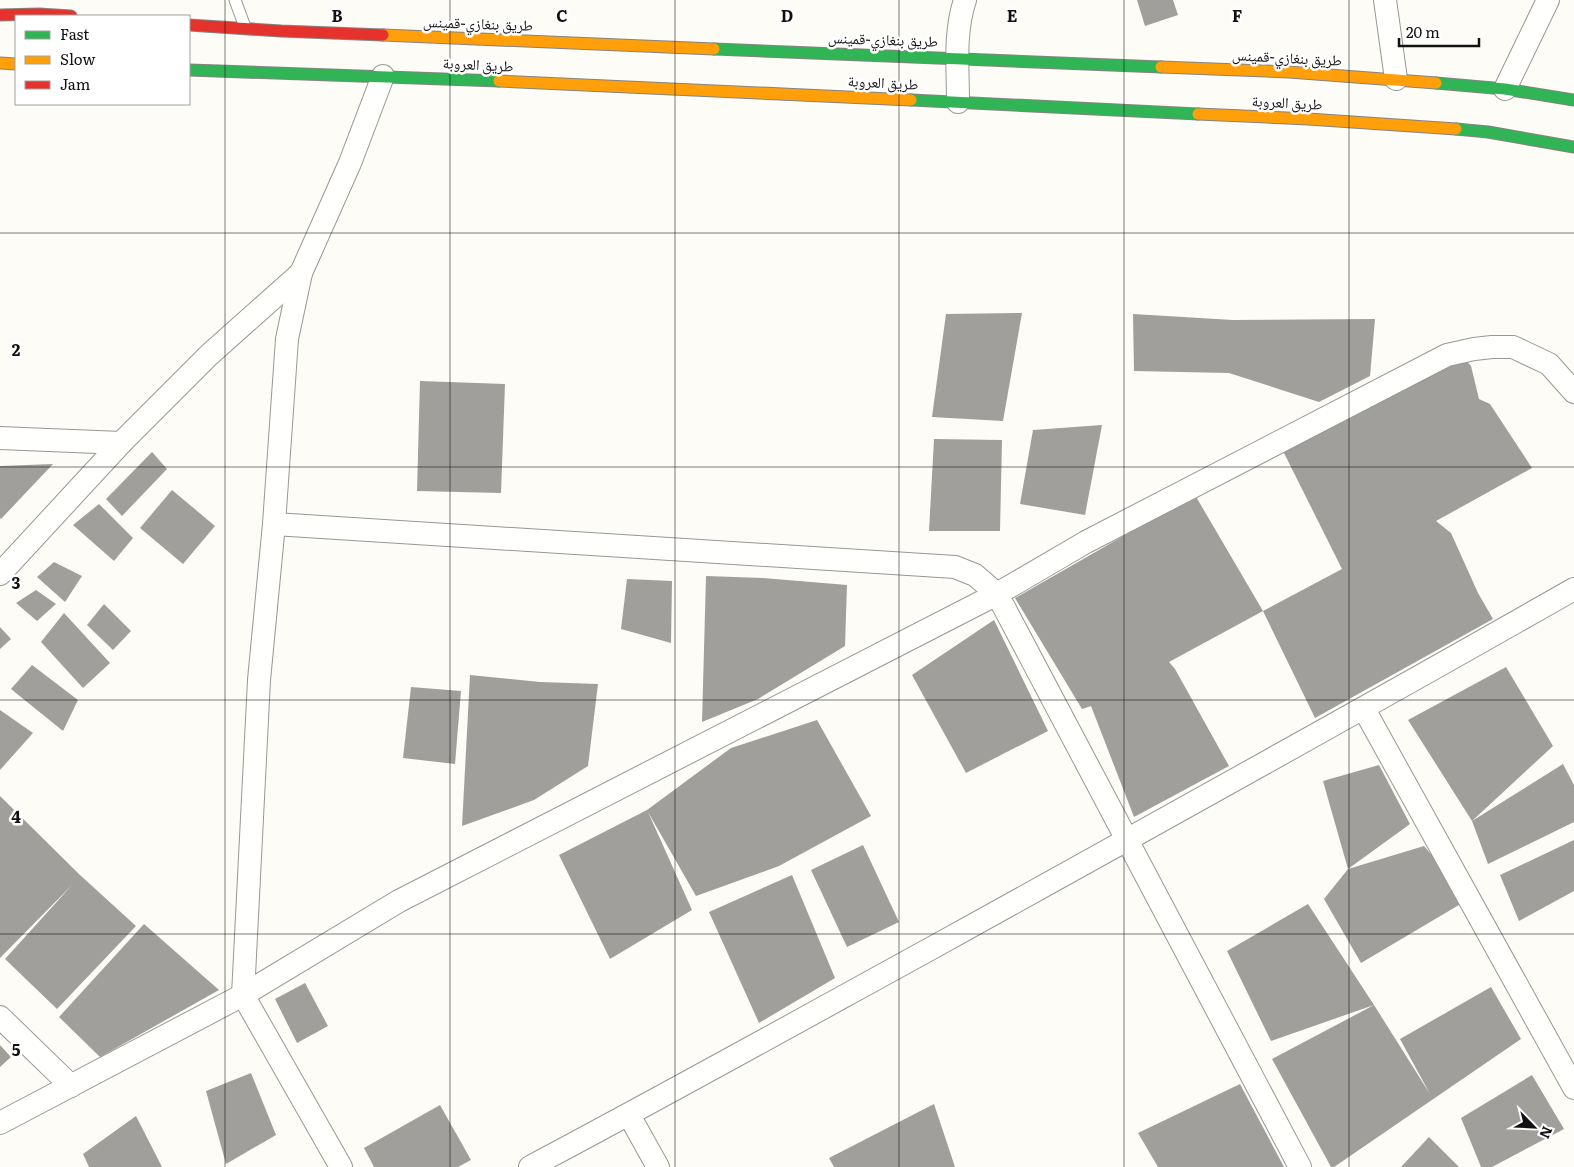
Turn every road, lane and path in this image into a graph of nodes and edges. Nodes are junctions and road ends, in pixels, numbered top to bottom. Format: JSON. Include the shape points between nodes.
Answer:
{"nodes":[{"id":1,"x":235,"y":0,"type":"edge"},
{"id":2,"x":965,"y":0,"type":"edge"},
{"id":3,"x":1385,"y":0,"type":"edge"},
{"id":4,"x":1548,"y":0,"type":"edge"},
{"id":5,"x":49,"y":5,"type":"dead end"},
{"id":6,"x":0,"y":14,"type":"edge"},
{"id":7,"x":39,"y":14,"type":"junction"},
{"id":8,"x":55,"y":15,"type":"edge"},
{"id":9,"x":190,"y":25,"type":"edge"},
{"id":10,"x":246,"y":29,"type":"junction"},
{"id":11,"x":957,"y":58,"type":"junction"},
{"id":12,"x":0,"y":64,"type":"edge"},
{"id":13,"x":15,"y":64,"type":"edge"},
{"id":14,"x":190,"y":70,"type":"edge"},
{"id":15,"x":382,"y":76,"type":"junction"},
{"id":16,"x":1396,"y":79,"type":"junction"},
{"id":17,"x":1505,"y":89,"type":"junction"},
{"id":18,"x":1574,"y":100,"type":"edge"},
{"id":19,"x":958,"y":102,"type":"junction"},
{"id":20,"x":1574,"y":147,"type":"edge"},
{"id":21,"x":301,"y":273,"type":"junction"},
{"id":22,"x":1574,"y":392,"type":"edge"},
{"id":23,"x":0,"y":438,"type":"edge"},
{"id":24,"x":121,"y":443,"type":"junction"},
{"id":25,"x":274,"y":524,"type":"junction"},
{"id":26,"x":0,"y":574,"type":"edge"},
{"id":27,"x":1574,"y":589,"type":"edge"},
{"id":28,"x":997,"y":594,"type":"junction"},
{"id":29,"x":1364,"y":709,"type":"junction"},
{"id":30,"x":1127,"y":840,"type":"junction"},
{"id":31,"x":242,"y":995,"type":"junction"},
{"id":32,"x":0,"y":1016,"type":"edge"},
{"id":33,"x":72,"y":1086,"type":"junction"},
{"id":34,"x":1574,"y":1088,"type":"edge"},
{"id":35,"x":629,"y":1115,"type":"junction"},
{"id":36,"x":0,"y":1123,"type":"edge"},
{"id":37,"x":340,"y":1167,"type":"edge"},
{"id":38,"x":530,"y":1167,"type":"edge"},
{"id":39,"x":658,"y":1167,"type":"edge"},
{"id":40,"x":1300,"y":1167,"type":"edge"}],
"edges":[{"from":1,"to":10,"type":"lane"},
{"from":2,"to":11,"type":"street"},
{"from":3,"to":16,"type":"street"},
{"from":4,"to":17,"type":"street"},
{"from":5,"to":7,"type":"lane"},
{"from":6,"to":7,"type":"main road"},
{"from":7,"to":8,"type":"main road"},
{"from":9,"to":10,"type":"main road","name":"طريق بنغازي-قمينس"},
{"from":10,"to":11,"type":"main road","name":"طريق بنغازي-قمينس"},
{"from":11,"to":16,"type":"main road","name":"طريق بنغازي-قمينس"},
{"from":11,"to":19,"type":"street"},
{"from":12,"to":13,"type":"main road"},
{"from":14,"to":15,"type":"main road","name":"طريق العروبة"},
{"from":15,"to":19,"type":"main road","name":"طريق العروبة"},
{"from":15,"to":21,"type":"street","via":[[350,163]]},
{"from":16,"to":17,"type":"main road","name":"طريق بنغازي-قمينس"},
{"from":17,"to":18,"type":"main road","name":"طريق بنغازي-قمينس"},
{"from":19,"to":20,"type":"main road","name":"طريق العروبة","via":[[1412,126],[1488,132]]},
{"from":21,"to":24,"type":"street","via":[[210,355]]},
{"from":21,"to":25,"type":"street","via":[[287,339]]},
{"from":22,"to":28,"type":"street","via":[[1550,364],[1513,347],[1474,349],[1447,355],[1086,542]]},
{"from":23,"to":24,"type":"street"},
{"from":24,"to":26,"type":"street"},
{"from":25,"to":28,"type":"street","via":[[955,567],[976,575]]},
{"from":25,"to":31,"type":"street","via":[[259,680]]},
{"from":27,"to":29,"type":"street"},
{"from":28,"to":30,"type":"street"},
{"from":28,"to":31,"type":"street","via":[[399,901]]},
{"from":29,"to":30,"type":"street"},
{"from":29,"to":34,"type":"street"},
{"from":30,"to":35,"type":"street"},
{"from":30,"to":40,"type":"street"},
{"from":31,"to":33,"type":"street"},
{"from":31,"to":37,"type":"street"},
{"from":32,"to":33,"type":"street"},
{"from":33,"to":36,"type":"street"},
{"from":35,"to":38,"type":"street"},
{"from":35,"to":39,"type":"street"}]}
